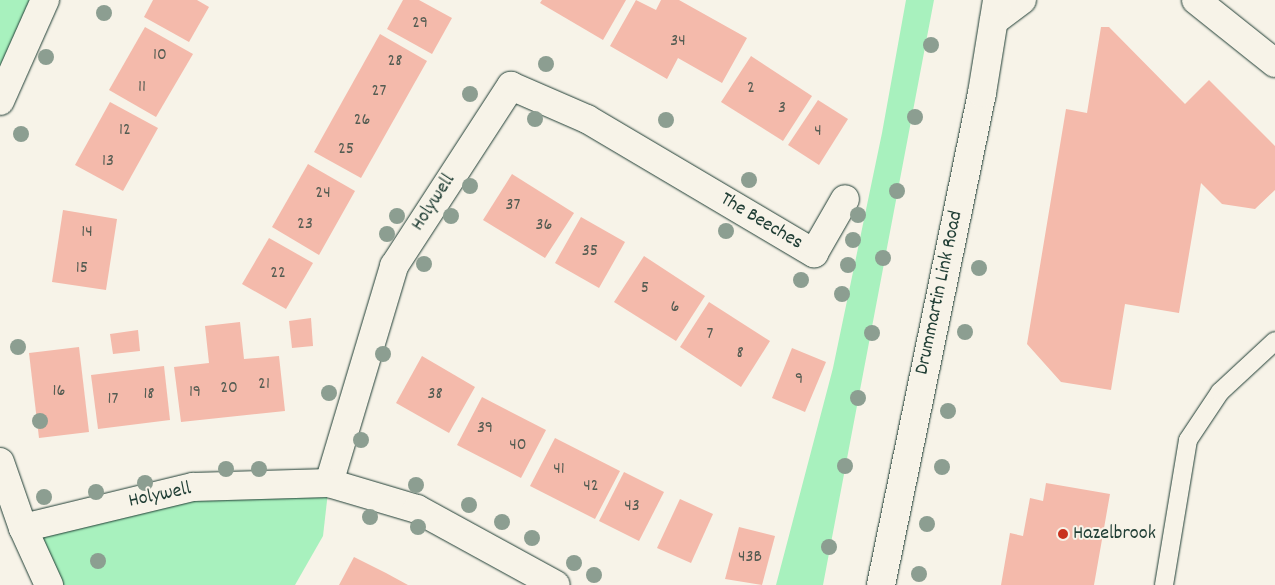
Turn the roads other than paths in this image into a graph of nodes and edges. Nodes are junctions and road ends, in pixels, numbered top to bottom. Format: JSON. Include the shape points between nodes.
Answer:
{"nodes":[{"id":1,"x":45,"y":0,"type":"edge"},
{"id":2,"x":1022,"y":0,"type":"edge"},
{"id":3,"x":1196,"y":0,"type":"edge"},
{"id":4,"x":996,"y":10,"type":"edge"},
{"id":5,"x":1275,"y":63,"type":"edge"},
{"id":6,"x":0,"y":101,"type":"edge"},
{"id":7,"x":655,"y":158,"type":"joint"},
{"id":8,"x":845,"y":199,"type":"dead end"},
{"id":9,"x":1275,"y":340,"type":"edge"},
{"id":10,"x":0,"y":462,"type":"edge"},
{"id":11,"x":329,"y":483,"type":"junction"},
{"id":12,"x":23,"y":528,"type":"junction"},
{"id":13,"x":49,"y":585,"type":"edge"},
{"id":14,"x":556,"y":585,"type":"edge"},
{"id":15,"x":881,"y":585,"type":"edge"},
{"id":16,"x":1164,"y":585,"type":"edge"}],
"edges":[{"from":1,"to":6,"type":"street"},
{"from":2,"to":4,"type":"street"},
{"from":3,"to":5,"type":"street"},
{"from":4,"to":15,"type":"street","name":"Drummartin Link Road","via":[[982,93]]},
{"from":7,"to":8,"type":"street","name":"The Beeches","via":[[814,253]]},
{"from":7,"to":11,"type":"street","name":"Holywell","via":[[587,119],[511,86],[394,266]]},
{"from":9,"to":16,"type":"lane","via":[[1220,392],[1188,440]]},
{"from":10,"to":12,"type":"street"},
{"from":11,"to":12,"type":"street","name":"Holywell","via":[[192,487]]},
{"from":11,"to":14,"type":"street","name":"Holywell","via":[[417,510]]},
{"from":12,"to":13,"type":"street"}]}
